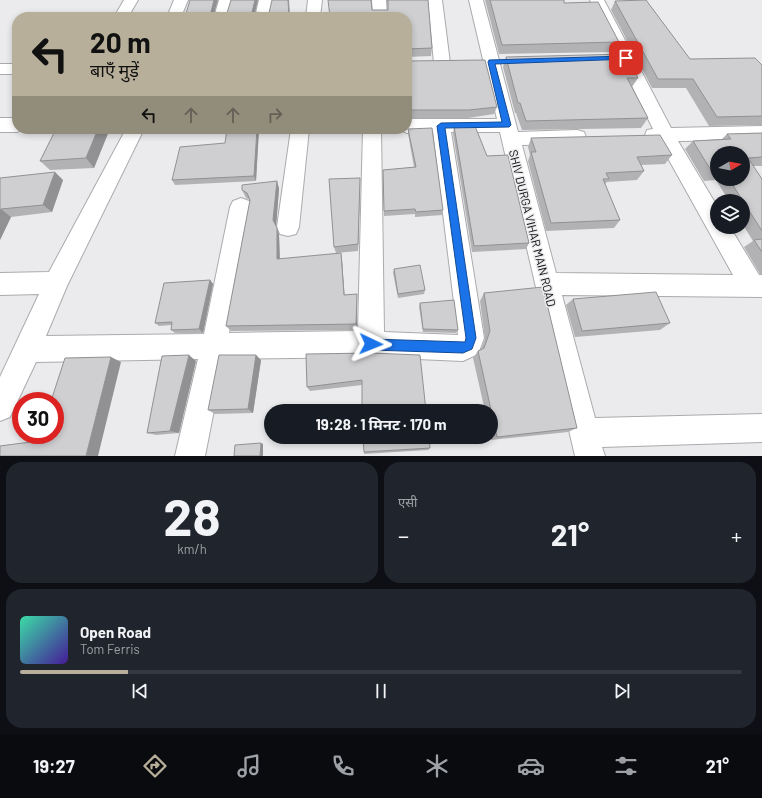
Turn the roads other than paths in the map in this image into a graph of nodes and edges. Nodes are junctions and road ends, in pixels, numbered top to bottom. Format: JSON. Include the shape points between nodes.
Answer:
{"nodes":[{"id":1,"x":131,"y":0,"type":"edge"},
{"id":2,"x":182,"y":0,"type":"edge"},
{"id":3,"x":226,"y":0,"type":"edge"},
{"id":4,"x":266,"y":0,"type":"edge"},
{"id":5,"x":314,"y":0,"type":"edge"},
{"id":6,"x":380,"y":0,"type":"edge"},
{"id":7,"x":435,"y":0,"type":"edge"},
{"id":8,"x":476,"y":0,"type":"edge"},
{"id":9,"x":597,"y":0,"type":"edge"},
{"id":10,"x":124,"y":12,"type":"edge"},
{"id":11,"x":176,"y":12,"type":"edge"},
{"id":12,"x":222,"y":12,"type":"edge"},
{"id":13,"x":263,"y":12,"type":"edge"},
{"id":14,"x":313,"y":12,"type":"edge"},
{"id":15,"x":380,"y":12,"type":"edge"},
{"id":16,"x":442,"y":63,"type":"edge"},
{"id":17,"x":12,"y":68,"type":"edge"},
{"id":18,"x":0,"y":69,"type":"edge"},
{"id":19,"x":0,"y":125,"type":"edge"},
{"id":20,"x":12,"y":125,"type":"edge"},
{"id":21,"x":412,"y":126,"type":"edge"},
{"id":22,"x":441,"y":126,"type":"junction"},
{"id":23,"x":509,"y":132,"type":"junction"},
{"id":24,"x":762,"y":133,"type":"edge"},
{"id":25,"x":133,"y":134,"type":"edge"},
{"id":26,"x":299,"y":134,"type":"edge"},
{"id":27,"x":372,"y":134,"type":"edge"},
{"id":28,"x":665,"y":135,"type":"junction"},
{"id":29,"x":634,"y":136,"type":"edge"},
{"id":30,"x":596,"y":137,"type":"edge"},
{"id":31,"x":240,"y":207,"type":"dead end"},
{"id":32,"x":710,"y":214,"type":"edge"},
{"id":33,"x":288,"y":227,"type":"dead end"},
{"id":34,"x":722,"y":234,"type":"edge"},
{"id":35,"x":56,"y":283,"type":"junction"},
{"id":36,"x":0,"y":284,"type":"edge"},
{"id":37,"x":547,"y":284,"type":"junction"},
{"id":38,"x":757,"y":286,"type":"edge"},
{"id":39,"x":371,"y":344,"type":"junction"},
{"id":40,"x":214,"y":346,"type":"junction"},
{"id":41,"x":28,"y":349,"type":"junction"},
{"id":42,"x":0,"y":407,"type":"edge"},
{"id":43,"x":762,"y":428,"type":"edge"},
{"id":44,"x":587,"y":444,"type":"edge"},
{"id":45,"x":190,"y":456,"type":"edge"}],
"edges":[{"from":1,"to":10,"type":"street"},
{"from":2,"to":11,"type":"street"},
{"from":3,"to":12,"type":"street"},
{"from":4,"to":13,"type":"street"},
{"from":5,"to":14,"type":"street"},
{"from":6,"to":15,"type":"street"},
{"from":7,"to":16,"type":"street"},
{"from":8,"to":23,"type":"street","name":"SHIV DURGA VIHAR MAIN ROAD"},
{"from":9,"to":28,"type":"street","via":[[618,58]]},
{"from":17,"to":18,"type":"street"},
{"from":19,"to":20,"type":"street"},
{"from":21,"to":22,"type":"street"},
{"from":22,"to":23,"type":"street"},
{"from":22,"to":39,"type":"street","via":[[471,338],[469,345],[463,348]]},
{"from":23,"to":30,"type":"street"},
{"from":23,"to":37,"type":"street","name":"SHIV DURGA VIHAR MAIN ROAD"},
{"from":24,"to":28,"type":"street"},
{"from":25,"to":35,"type":"street"},
{"from":26,"to":33,"type":"street"},
{"from":27,"to":39,"type":"street"},
{"from":28,"to":29,"type":"street"},
{"from":28,"to":32,"type":"street"},
{"from":31,"to":40,"type":"street"},
{"from":34,"to":38,"type":"street"},
{"from":35,"to":36,"type":"street"},
{"from":35,"to":41,"type":"street"},
{"from":37,"to":38,"type":"street"},
{"from":37,"to":44,"type":"street","name":"SHIV DURGA VIHAR MAIN ROAD"},
{"from":39,"to":40,"type":"street"},
{"from":40,"to":41,"type":"street"},
{"from":40,"to":45,"type":"street"},
{"from":41,"to":42,"type":"street"},
{"from":43,"to":44,"type":"street"}]}
